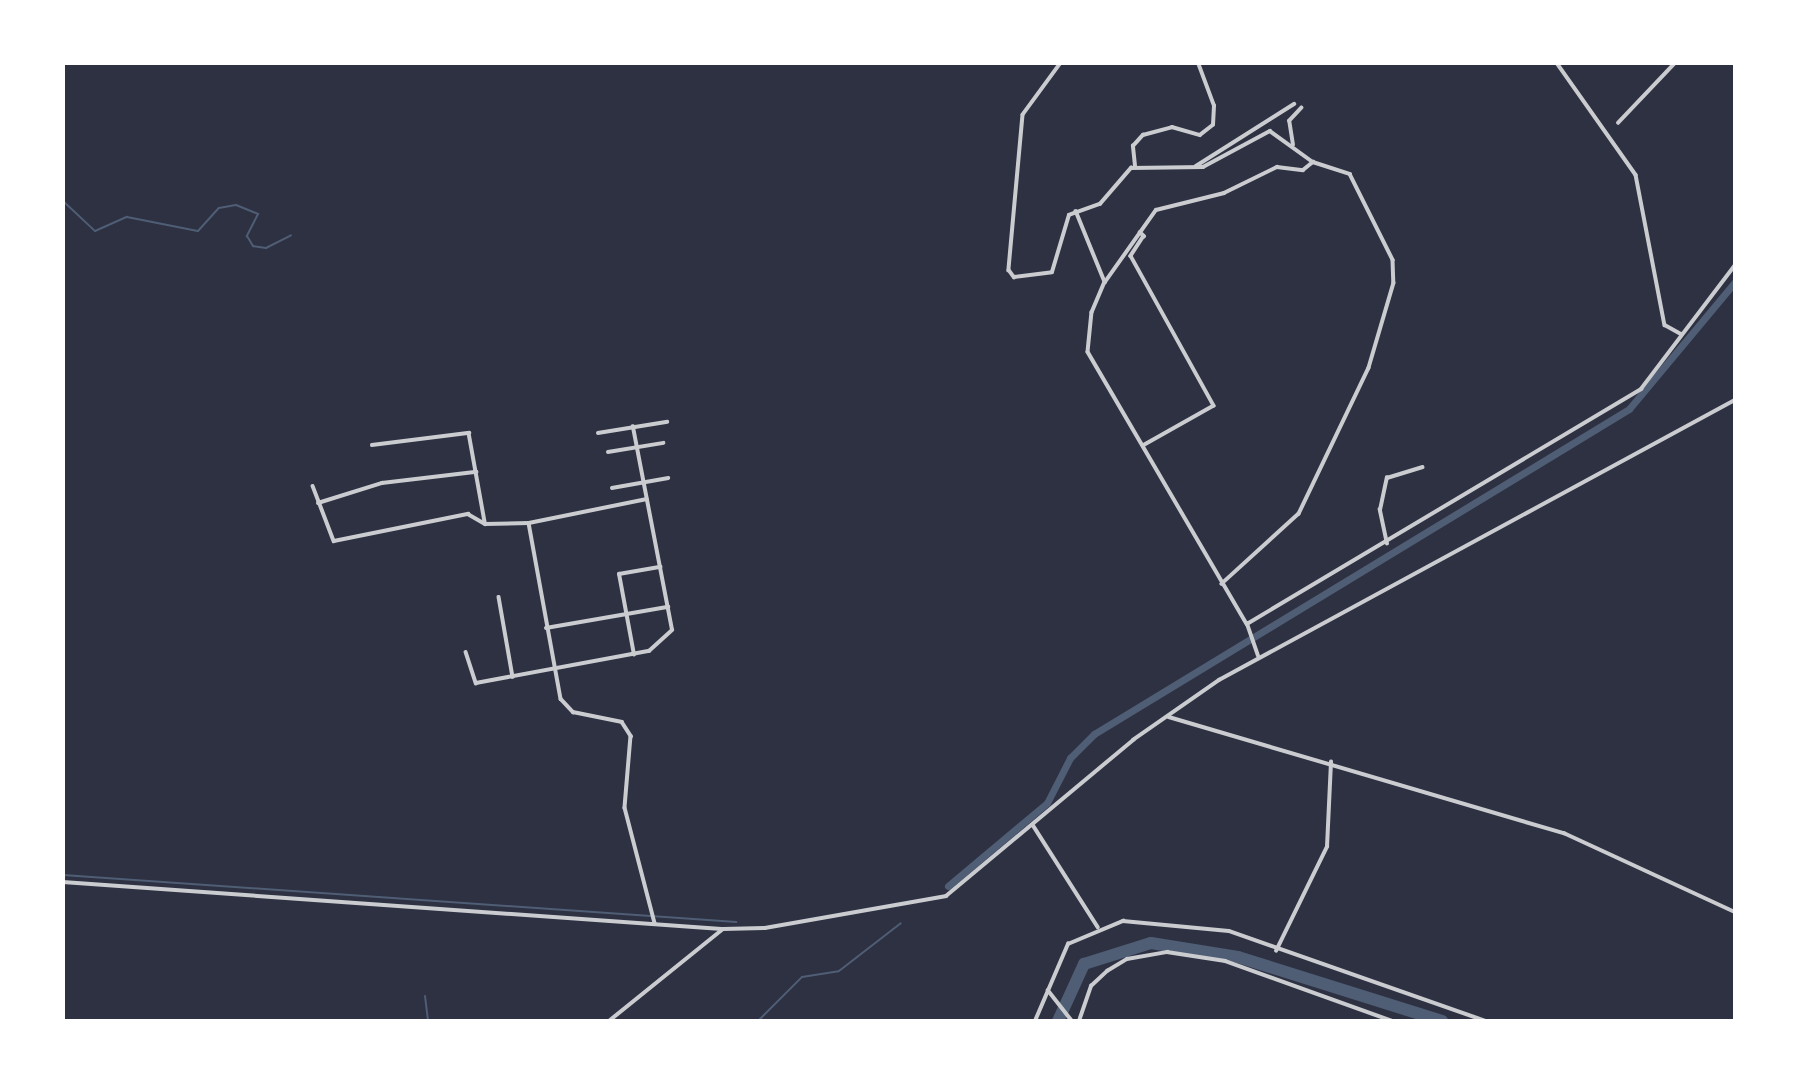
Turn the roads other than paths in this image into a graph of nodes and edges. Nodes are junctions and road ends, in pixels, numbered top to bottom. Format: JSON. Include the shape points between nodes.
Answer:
{"nodes":[{"id":1,"x":1061,"y":63,"type":"edge"},
{"id":2,"x":1198,"y":63,"type":"edge"},
{"id":3,"x":1557,"y":63,"type":"edge"},
{"id":4,"x":1675,"y":63,"type":"edge"},
{"id":5,"x":1294,"y":104,"type":"dead end"},
{"id":6,"x":1301,"y":108,"type":"dead end"},
{"id":7,"x":1618,"y":123,"type":"dead end"},
{"id":8,"x":1293,"y":145,"type":"junction"},
{"id":9,"x":1313,"y":162,"type":"junction"},
{"id":10,"x":1135,"y":166,"type":"junction"},
{"id":11,"x":1188,"y":170,"type":"junction"},
{"id":12,"x":1076,"y":211,"type":"junction"},
{"id":13,"x":1140,"y":232,"type":"junction"},
{"id":14,"x":1735,"y":265,"type":"edge"},
{"id":15,"x":1105,"y":282,"type":"junction"},
{"id":16,"x":1682,"y":334,"type":"junction"},
{"id":17,"x":1735,"y":400,"type":"edge"},
{"id":18,"x":667,"y":422,"type":"dead end"},
{"id":19,"x":633,"y":427,"type":"junction"},
{"id":20,"x":598,"y":433,"type":"dead end"},
{"id":21,"x":663,"y":443,"type":"dead end"},
{"id":22,"x":372,"y":445,"type":"dead end"},
{"id":23,"x":637,"y":447,"type":"junction"},
{"id":24,"x":1142,"y":447,"type":"junction"},
{"id":25,"x":608,"y":452,"type":"dead end"},
{"id":26,"x":1422,"y":467,"type":"dead end"},
{"id":27,"x":476,"y":472,"type":"junction"},
{"id":28,"x":668,"y":478,"type":"dead end"},
{"id":29,"x":644,"y":482,"type":"junction"},
{"id":30,"x":313,"y":486,"type":"dead end"},
{"id":31,"x":612,"y":488,"type":"dead end"},
{"id":32,"x":648,"y":499,"type":"junction"},
{"id":33,"x":318,"y":503,"type":"junction"},
{"id":34,"x":529,"y":523,"type":"junction"},
{"id":35,"x":485,"y":524,"type":"junction"},
{"id":36,"x":1387,"y":544,"type":"junction"},
{"id":37,"x":661,"y":567,"type":"junction"},
{"id":38,"x":1222,"y":584,"type":"junction"},
{"id":39,"x":499,"y":597,"type":"dead end"},
{"id":40,"x":668,"y":607,"type":"junction"},
{"id":41,"x":626,"y":614,"type":"junction"},
{"id":42,"x":1247,"y":624,"type":"junction"},
{"id":43,"x":546,"y":628,"type":"junction"},
{"id":44,"x":466,"y":652,"type":"dead end"},
{"id":45,"x":634,"y":655,"type":"junction"},
{"id":46,"x":1258,"y":656,"type":"junction"},
{"id":47,"x":553,"y":671,"type":"junction"},
{"id":48,"x":513,"y":678,"type":"junction"},
{"id":49,"x":1167,"y":717,"type":"junction"},
{"id":50,"x":1331,"y":762,"type":"junction"},
{"id":51,"x":1033,"y":825,"type":"junction"},
{"id":52,"x":63,"y":882,"type":"edge"},
{"id":53,"x":1735,"y":912,"type":"edge"},
{"id":54,"x":655,"y":923,"type":"junction"},
{"id":55,"x":1098,"y":927,"type":"junction"},
{"id":56,"x":723,"y":929,"type":"junction"},
{"id":57,"x":1276,"y":951,"type":"junction"},
{"id":58,"x":1049,"y":991,"type":"junction"},
{"id":59,"x":609,"y":1021,"type":"edge"},
{"id":60,"x":1035,"y":1021,"type":"edge"},
{"id":61,"x":1072,"y":1021,"type":"edge"},
{"id":62,"x":1079,"y":1021,"type":"edge"},
{"id":63,"x":1393,"y":1021,"type":"edge"},
{"id":64,"x":1486,"y":1021,"type":"edge"}],
"edges":[{"from":1,"to":12,"type":"street","via":[[1023,115],[1011,275],[1052,272],[1069,215]]},
{"from":2,"to":10,"type":"street","via":[[1214,107],[1213,125],[1200,135],[1172,127],[1143,135],[1133,146]]},
{"from":3,"to":16,"type":"street","via":[[1636,174],[1665,325]]},
{"from":4,"to":7,"type":"street"},
{"from":5,"to":11,"type":"street"},
{"from":6,"to":8,"type":"street","via":[[1289,121]]},
{"from":8,"to":9,"type":"street"},
{"from":8,"to":11,"type":"street","via":[[1281,134],[1264,132],[1210,165]]},
{"from":9,"to":13,"type":"street","via":[[1303,170],[1277,167],[1224,193],[1156,210]]},
{"from":9,"to":38,"type":"street","via":[[1350,174],[1382,229],[1394,284],[1366,377],[1298,514]]},
{"from":10,"to":11,"type":"street"},
{"from":10,"to":12,"type":"street","via":[[1100,204]]},
{"from":12,"to":15,"type":"street"},
{"from":13,"to":15,"type":"street"},
{"from":13,"to":24,"type":"street","via":[[1144,236],[1131,256],[1214,406]]},
{"from":14,"to":16,"type":"street"},
{"from":15,"to":24,"type":"street","via":[[1092,312],[1088,352]]},
{"from":16,"to":36,"type":"street","via":[[1641,389],[1616,410]]},
{"from":17,"to":46,"type":"street","via":[[1523,512],[1437,567]]},
{"from":18,"to":19,"type":"street"},
{"from":19,"to":20,"type":"street"},
{"from":19,"to":23,"type":"street"},
{"from":21,"to":23,"type":"street"},
{"from":22,"to":27,"type":"street","via":[[469,433]]},
{"from":23,"to":25,"type":"street"},
{"from":23,"to":29,"type":"street"},
{"from":24,"to":38,"type":"street"},
{"from":26,"to":36,"type":"street","via":[[1387,478],[1380,510]]},
{"from":27,"to":33,"type":"street","via":[[382,483]]},
{"from":27,"to":35,"type":"street"},
{"from":28,"to":29,"type":"street"},
{"from":29,"to":31,"type":"street"},
{"from":29,"to":32,"type":"street"},
{"from":30,"to":33,"type":"street"},
{"from":32,"to":34,"type":"street"},
{"from":32,"to":37,"type":"street"},
{"from":33,"to":35,"type":"street","via":[[334,541],[468,514]]},
{"from":34,"to":35,"type":"street"},
{"from":34,"to":43,"type":"street"},
{"from":36,"to":42,"type":"street"},
{"from":37,"to":40,"type":"street"},
{"from":37,"to":41,"type":"street","via":[[619,574]]},
{"from":38,"to":42,"type":"street"},
{"from":39,"to":48,"type":"street"},
{"from":40,"to":41,"type":"street"},
{"from":40,"to":45,"type":"street","via":[[672,630],[661,644]]},
{"from":41,"to":43,"type":"street"},
{"from":41,"to":45,"type":"street"},
{"from":42,"to":46,"type":"street"},
{"from":43,"to":47,"type":"street"},
{"from":44,"to":48,"type":"street","via":[[476,683]]},
{"from":45,"to":47,"type":"street"},
{"from":46,"to":49,"type":"street"},
{"from":47,"to":48,"type":"street"},
{"from":47,"to":54,"type":"street","via":[[565,706],[613,718],[628,729],[625,808]]},
{"from":49,"to":50,"type":"street"},
{"from":49,"to":51,"type":"street"},
{"from":50,"to":53,"type":"street","via":[[1564,833]]},
{"from":50,"to":57,"type":"street","via":[[1326,847]]},
{"from":51,"to":55,"type":"street"},
{"from":51,"to":56,"type":"street","via":[[946,896],[920,906]]},
{"from":52,"to":54,"type":"street"},
{"from":54,"to":56,"type":"street"},
{"from":55,"to":57,"type":"street","via":[[1123,921],[1191,925]]},
{"from":55,"to":58,"type":"street","via":[[1063,950]]},
{"from":56,"to":59,"type":"street"},
{"from":57,"to":64,"type":"street"},
{"from":58,"to":60,"type":"street"},
{"from":58,"to":61,"type":"street"},
{"from":62,"to":63,"type":"street","via":[[1091,986],[1107,971],[1127,959],[1167,952],[1225,961]]}]}
